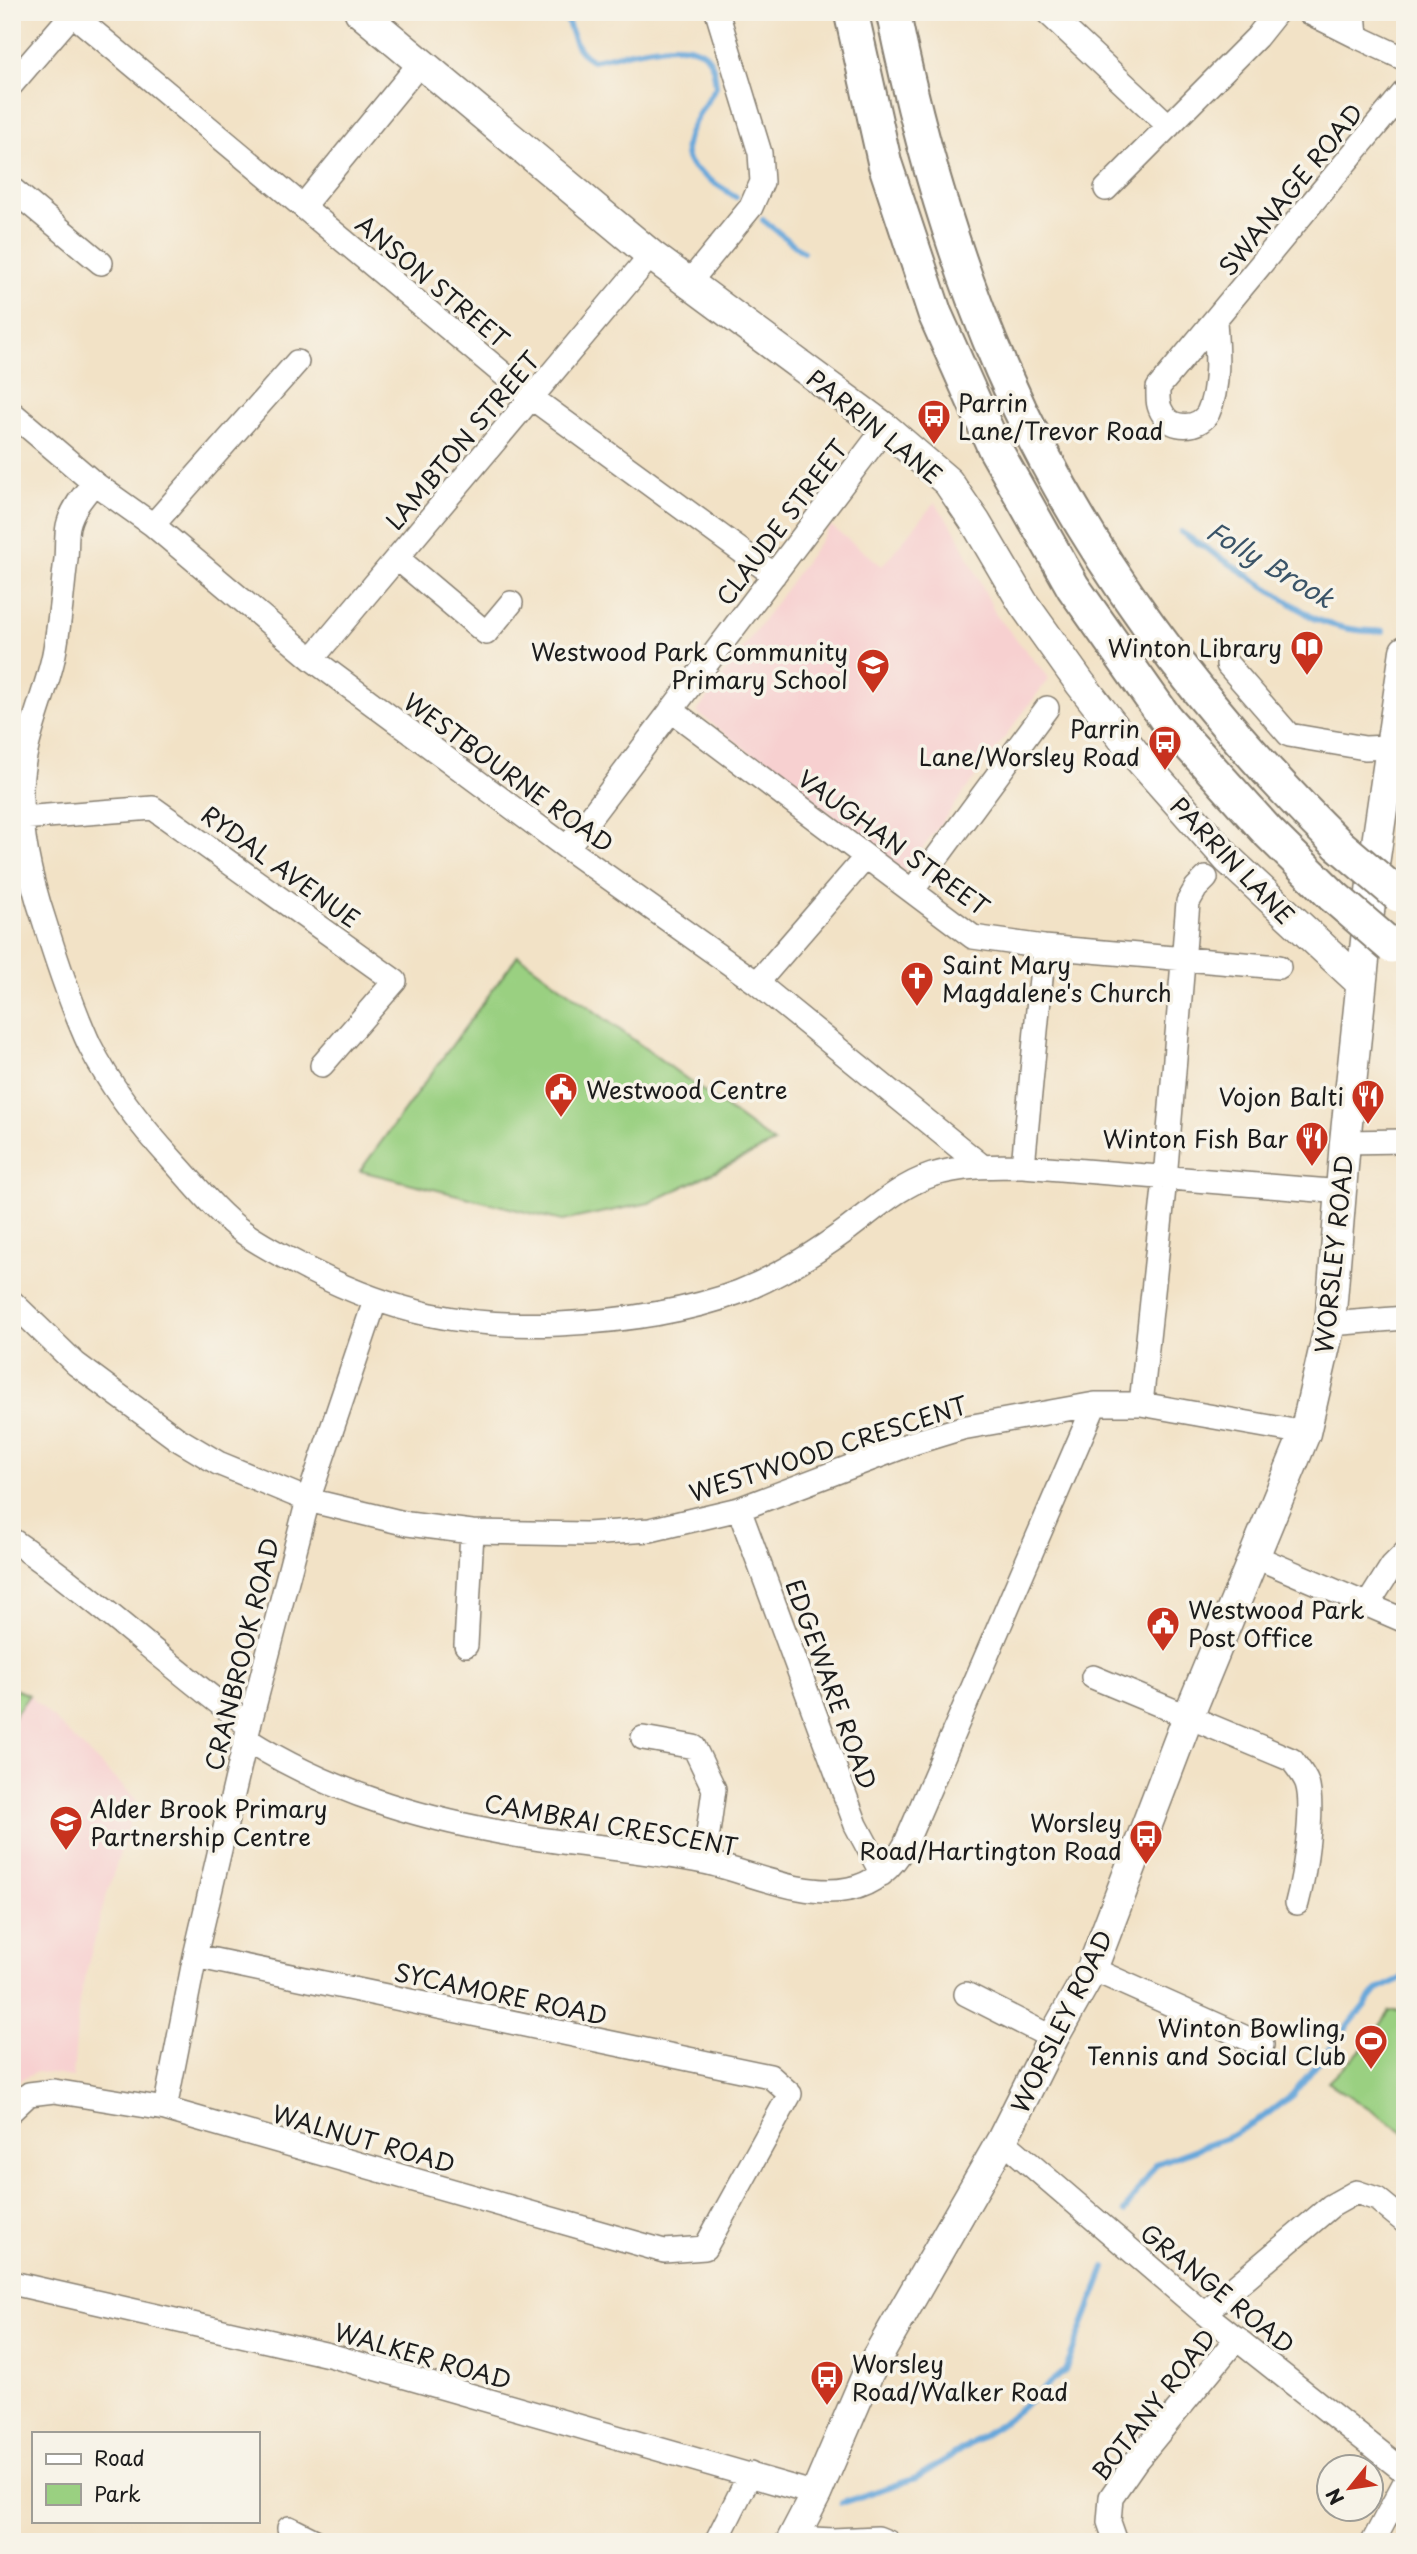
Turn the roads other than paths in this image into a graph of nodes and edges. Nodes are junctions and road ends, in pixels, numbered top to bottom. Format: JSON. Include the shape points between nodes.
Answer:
{"nodes":[{"id":1,"x":360,"y":12,"type":"edge"},
{"id":2,"x":717,"y":12,"type":"edge"},
{"id":3,"x":851,"y":12,"type":"edge"},
{"id":4,"x":893,"y":12,"type":"edge"},
{"id":5,"x":1047,"y":12,"type":"edge"},
{"id":6,"x":1278,"y":12,"type":"edge"},
{"id":7,"x":1308,"y":12,"type":"edge"},
{"id":8,"x":1354,"y":12,"type":"edge"},
{"id":9,"x":73,"y":13,"type":"edge"},
{"id":10,"x":1356,"y":36,"type":"junction"},
{"id":11,"x":1403,"y":54,"type":"edge"},
{"id":12,"x":421,"y":62,"type":"junction"},
{"id":13,"x":12,"y":84,"type":"edge"},
{"id":14,"x":1405,"y":91,"type":"edge"},
{"id":15,"x":1169,"y":126,"type":"junction"},
{"id":16,"x":1106,"y":189,"type":"dead end"},
{"id":17,"x":12,"y":190,"type":"edge"},
{"id":18,"x":303,"y":206,"type":"junction"},
{"id":19,"x":651,"y":255,"type":"junction"},
{"id":20,"x":101,"y":263,"type":"dead end"},
{"id":21,"x":688,"y":284,"type":"junction"},
{"id":22,"x":1215,"y":321,"type":"dead end"},
{"id":23,"x":296,"y":362,"type":"dead end"},
{"id":24,"x":531,"y":398,"type":"junction"},
{"id":25,"x":12,"y":413,"type":"edge"},
{"id":26,"x":885,"y":428,"type":"junction"},
{"id":27,"x":94,"y":483,"type":"junction"},
{"id":28,"x":153,"y":525,"type":"junction"},
{"id":29,"x":397,"y":558,"type":"junction"},
{"id":30,"x":774,"y":575,"type":"junction"},
{"id":31,"x":511,"y":603,"type":"dead end"},
{"id":32,"x":1405,"y":651,"type":"edge"},
{"id":33,"x":312,"y":659,"type":"junction"},
{"id":34,"x":1228,"y":665,"type":"dead end"},
{"id":35,"x":1047,"y":708,"type":"dead end"},
{"id":36,"x":671,"y":710,"type":"junction"},
{"id":37,"x":1389,"y":747,"type":"junction"},
{"id":38,"x":21,"y":818,"type":"junction"},
{"id":39,"x":566,"y":848,"type":"junction"},
{"id":40,"x":866,"y":857,"type":"junction"},
{"id":41,"x":1206,"y":878,"type":"dead end"},
{"id":42,"x":912,"y":891,"type":"junction"},
{"id":43,"x":1401,"y":898,"type":"edge"},
{"id":44,"x":1044,"y":947,"type":"junction"},
{"id":45,"x":1398,"y":951,"type":"edge"},
{"id":46,"x":1183,"y":960,"type":"junction"},
{"id":47,"x":1279,"y":967,"type":"dead end"},
{"id":48,"x":757,"y":984,"type":"junction"},
{"id":49,"x":1361,"y":984,"type":"junction"},
{"id":50,"x":322,"y":1065,"type":"dead end"},
{"id":51,"x":1405,"y":1141,"type":"edge"},
{"id":52,"x":1345,"y":1142,"type":"junction"},
{"id":53,"x":982,"y":1166,"type":"junction"},
{"id":54,"x":1023,"y":1166,"type":"junction"},
{"id":55,"x":1165,"y":1179,"type":"junction"},
{"id":56,"x":1343,"y":1192,"type":"junction"},
{"id":57,"x":375,"y":1301,"type":"junction"},
{"id":58,"x":12,"y":1302,"type":"edge"},
{"id":59,"x":1405,"y":1318,"type":"edge"},
{"id":60,"x":1331,"y":1324,"type":"junction"},
{"id":61,"x":1095,"y":1404,"type":"junction"},
{"id":62,"x":1141,"y":1404,"type":"junction"},
{"id":63,"x":1305,"y":1433,"type":"junction"},
{"id":64,"x":308,"y":1500,"type":"junction"},
{"id":65,"x":739,"y":1509,"type":"junction"},
{"id":66,"x":472,"y":1531,"type":"junction"},
{"id":67,"x":12,"y":1540,"type":"edge"},
{"id":68,"x":1405,"y":1553,"type":"edge"},
{"id":69,"x":1256,"y":1557,"type":"junction"},
{"id":70,"x":1368,"y":1604,"type":"junction"},
{"id":71,"x":1405,"y":1621,"type":"edge"},
{"id":72,"x":466,"y":1645,"type":"dead end"},
{"id":73,"x":1094,"y":1677,"type":"dead end"},
{"id":74,"x":1188,"y":1717,"type":"junction"},
{"id":75,"x":247,"y":1733,"type":"junction"},
{"id":76,"x":643,"y":1738,"type":"dead end"},
{"id":77,"x":704,"y":1862,"type":"junction"},
{"id":78,"x":882,"y":1874,"type":"junction"},
{"id":79,"x":1297,"y":1903,"type":"dead end"},
{"id":80,"x":195,"y":1956,"type":"junction"},
{"id":81,"x":1092,"y":1969,"type":"junction"},
{"id":82,"x":966,"y":1994,"type":"dead end"},
{"id":83,"x":1053,"y":2038,"type":"junction"},
{"id":84,"x":1262,"y":2045,"type":"dead end"},
{"id":85,"x":165,"y":2109,"type":"junction"},
{"id":86,"x":12,"y":2110,"type":"edge"},
{"id":87,"x":1002,"y":2140,"type":"junction"},
{"id":88,"x":1405,"y":2222,"type":"edge"},
{"id":89,"x":705,"y":2248,"type":"joint"},
{"id":90,"x":12,"y":2283,"type":"edge"},
{"id":91,"x":1204,"y":2313,"type":"junction"},
{"id":92,"x":1237,"y":2339,"type":"junction"},
{"id":93,"x":1405,"y":2472,"type":"edge"},
{"id":94,"x":750,"y":2474,"type":"junction"},
{"id":95,"x":1405,"y":2482,"type":"edge"},
{"id":96,"x":816,"y":2494,"type":"junction"},
{"id":97,"x":289,"y":2528,"type":"dead end"},
{"id":98,"x":792,"y":2540,"type":"edge"},
{"id":99,"x":317,"y":2542,"type":"edge"},
{"id":100,"x":716,"y":2542,"type":"edge"},
{"id":101,"x":888,"y":2542,"type":"edge"},
{"id":102,"x":1116,"y":2542,"type":"edge"},
{"id":103,"x":1373,"y":2542,"type":"edge"}],
"edges":[{"from":1,"to":12,"type":"main road","name":"PARRIN LANE"},
{"from":2,"to":21,"type":"street","via":[[760,153],[762,183],[751,206]]},
{"from":3,"to":45,"type":"highway","bridge":true,"via":[[885,164],[935,314],[995,449],[1073,587],[1166,719],[1269,833]]},
{"from":4,"to":43,"type":"highway","bridge":true,"via":[[948,229],[1002,372],[1035,439],[1102,555],[1154,631],[1245,747],[1339,845]]},
{"from":5,"to":15,"type":"street"},
{"from":6,"to":15,"type":"street"},
{"from":7,"to":10,"type":"street"},
{"from":8,"to":10,"type":"street"},
{"from":9,"to":13,"type":"street"},
{"from":9,"to":18,"type":"street","name":"ANSON STREET"},
{"from":10,"to":11,"type":"street"},
{"from":12,"to":18,"type":"street"},
{"from":12,"to":19,"type":"main road","name":"PARRIN LANE"},
{"from":14,"to":22,"type":"street","name":"SWANAGE ROAD"},
{"from":15,"to":16,"type":"street"},
{"from":17,"to":20,"type":"street"},
{"from":18,"to":24,"type":"street","name":"ANSON STREET"},
{"from":19,"to":21,"type":"main road","name":"PARRIN LANE"},
{"from":19,"to":24,"type":"street","name":"LAMBTON STREET"},
{"from":21,"to":26,"type":"main road","name":"PARRIN LANE"},
{"from":23,"to":28,"type":"street"},
{"from":24,"to":29,"type":"street","name":"LAMBTON STREET"},
{"from":24,"to":30,"type":"street","name":"ANSON STREET"},
{"from":25,"to":27,"type":"street","name":"WESTBOURNE ROAD"},
{"from":26,"to":30,"type":"street","name":"CLAUDE STREET"},
{"from":26,"to":49,"type":"main road","name":"PARRIN LANE","via":[[948,482],[1037,623],[1143,764],[1228,859]]},
{"from":27,"to":28,"type":"street","name":"WESTBOURNE ROAD"},
{"from":27,"to":38,"type":"street","via":[[68,525],[59,623],[27,748]]},
{"from":28,"to":33,"type":"street","name":"WESTBOURNE ROAD"},
{"from":29,"to":31,"type":"street","via":[[486,634]]},
{"from":29,"to":33,"type":"street","name":"LAMBTON STREET"},
{"from":30,"to":36,"type":"street","name":"CLAUDE STREET"},
{"from":32,"to":37,"type":"main road","name":"WORSLEY ROAD"},
{"from":33,"to":39,"type":"street","name":"WESTBOURNE ROAD"},
{"from":34,"to":37,"type":"street","via":[[1289,735],[1365,748]]},
{"from":35,"to":42,"type":"street"},
{"from":36,"to":39,"type":"street","name":"CLAUDE STREET"},
{"from":36,"to":40,"type":"street","name":"VAUGHAN STREET"},
{"from":37,"to":49,"type":"main road","name":"WORSLEY ROAD"},
{"from":38,"to":50,"type":"street","name":"RYDAL AVENUE","via":[[153,808],[395,981]]},
{"from":38,"to":57,"type":"street","via":[[42,915],[65,986],[91,1048],[126,1106],[242,1231]]},
{"from":39,"to":48,"type":"street","name":"WESTBOURNE ROAD"},
{"from":40,"to":42,"type":"street","name":"VAUGHAN STREET"},
{"from":40,"to":48,"type":"street"},
{"from":41,"to":46,"type":"street","via":[[1188,902]]},
{"from":42,"to":44,"type":"street","name":"VAUGHAN STREET","via":[[973,937]]},
{"from":44,"to":46,"type":"street","name":"VAUGHAN STREET"},
{"from":44,"to":54,"type":"street"},
{"from":46,"to":47,"type":"street","name":"VAUGHAN STREET"},
{"from":46,"to":55,"type":"street"},
{"from":48,"to":53,"type":"street","name":"WESTBOURNE ROAD"},
{"from":49,"to":52,"type":"main road","name":"WORSLEY ROAD"},
{"from":51,"to":52,"type":"street"},
{"from":52,"to":56,"type":"main road","name":"WORSLEY ROAD"},
{"from":53,"to":54,"type":"street"},
{"from":53,"to":57,"type":"street","via":[[908,1185],[778,1275],[736,1293],[639,1317],[489,1325]]},
{"from":54,"to":55,"type":"street"},
{"from":55,"to":56,"type":"street"},
{"from":55,"to":62,"type":"street"},
{"from":56,"to":60,"type":"main road","name":"WORSLEY ROAD"},
{"from":57,"to":64,"type":"street","name":"CRANBROOK ROAD"},
{"from":58,"to":64,"type":"street","name":"WESTWOOD CRESCENT","via":[[76,1364],[176,1438],[218,1463]]},
{"from":59,"to":60,"type":"street"},
{"from":60,"to":63,"type":"main road","name":"WORSLEY ROAD"},
{"from":61,"to":62,"type":"street","name":"WESTWOOD CRESCENT"},
{"from":61,"to":65,"type":"street","name":"WESTWOOD CRESCENT","via":[[950,1432]]},
{"from":61,"to":78,"type":"street","name":"CAMBRAI CRESCENT","via":[[905,1845],[897,1861]]},
{"from":62,"to":63,"type":"street","name":"WESTWOOD CRESCENT"},
{"from":63,"to":69,"type":"main road","name":"WORSLEY ROAD"},
{"from":64,"to":66,"type":"street","name":"WESTWOOD CRESCENT","via":[[408,1524]]},
{"from":64,"to":75,"type":"street","name":"CRANBROOK ROAD"},
{"from":65,"to":66,"type":"street","name":"WESTWOOD CRESCENT","via":[[650,1530],[586,1534]]},
{"from":65,"to":78,"type":"street","name":"EDGEWARE ROAD","via":[[856,1825]]},
{"from":66,"to":72,"type":"street"},
{"from":67,"to":75,"type":"street","name":"CAMBRAI CRESCENT","via":[[106,1609]]},
{"from":68,"to":70,"type":"street"},
{"from":69,"to":70,"type":"street"},
{"from":69,"to":74,"type":"main road","name":"WORSLEY ROAD"},
{"from":70,"to":71,"type":"street"},
{"from":73,"to":74,"type":"street"},
{"from":74,"to":79,"type":"street","via":[[1278,1753],[1301,1771],[1310,1798]]},
{"from":74,"to":81,"type":"main road","name":"WORSLEY ROAD"},
{"from":75,"to":77,"type":"street","name":"CAMBRAI CRESCENT","via":[[287,1765],[439,1821]]},
{"from":75,"to":80,"type":"street","name":"CRANBROOK ROAD"},
{"from":76,"to":77,"type":"street","via":[[694,1747],[699,1757],[714,1789]]},
{"from":77,"to":78,"type":"street","name":"CAMBRAI CRESCENT","via":[[785,1885],[830,1891],[864,1885]]},
{"from":80,"to":85,"type":"street","name":"CRANBROOK ROAD"},
{"from":80,"to":89,"type":"street","name":"SYCAMORE ROAD","via":[[770,2076],[790,2094]]},
{"from":81,"to":83,"type":"main road","name":"WORSLEY ROAD"},
{"from":81,"to":84,"type":"street"},
{"from":82,"to":83,"type":"street"},
{"from":83,"to":87,"type":"main road","name":"WORSLEY ROAD"},
{"from":85,"to":86,"type":"street","name":"WALNUT ROAD","via":[[54,2091],[29,2094]]},
{"from":85,"to":89,"type":"street","name":"WALNUT ROAD","via":[[664,2251]]},
{"from":87,"to":91,"type":"street","name":"GRANGE ROAD"},
{"from":87,"to":96,"type":"main road","name":"WORSLEY ROAD","via":[[868,2373]]},
{"from":88,"to":91,"type":"street","via":[[1377,2199],[1356,2192],[1331,2206]]},
{"from":90,"to":94,"type":"street","name":"WALKER ROAD","via":[[329,2355]]},
{"from":91,"to":92,"type":"street","name":"GRANGE ROAD"},
{"from":92,"to":93,"type":"street","name":"GRANGE ROAD"},
{"from":92,"to":102,"type":"street","name":"BOTANY ROAD","via":[[1111,2497],[1109,2522]]},
{"from":94,"to":96,"type":"street","name":"WALKER ROAD"},
{"from":94,"to":100,"type":"street"},
{"from":95,"to":103,"type":"street"},
{"from":96,"to":98,"type":"main road","name":"WORSLEY ROAD"},
{"from":97,"to":99,"type":"street"},
{"from":98,"to":101,"type":"street","via":[[878,2538]]}]}
